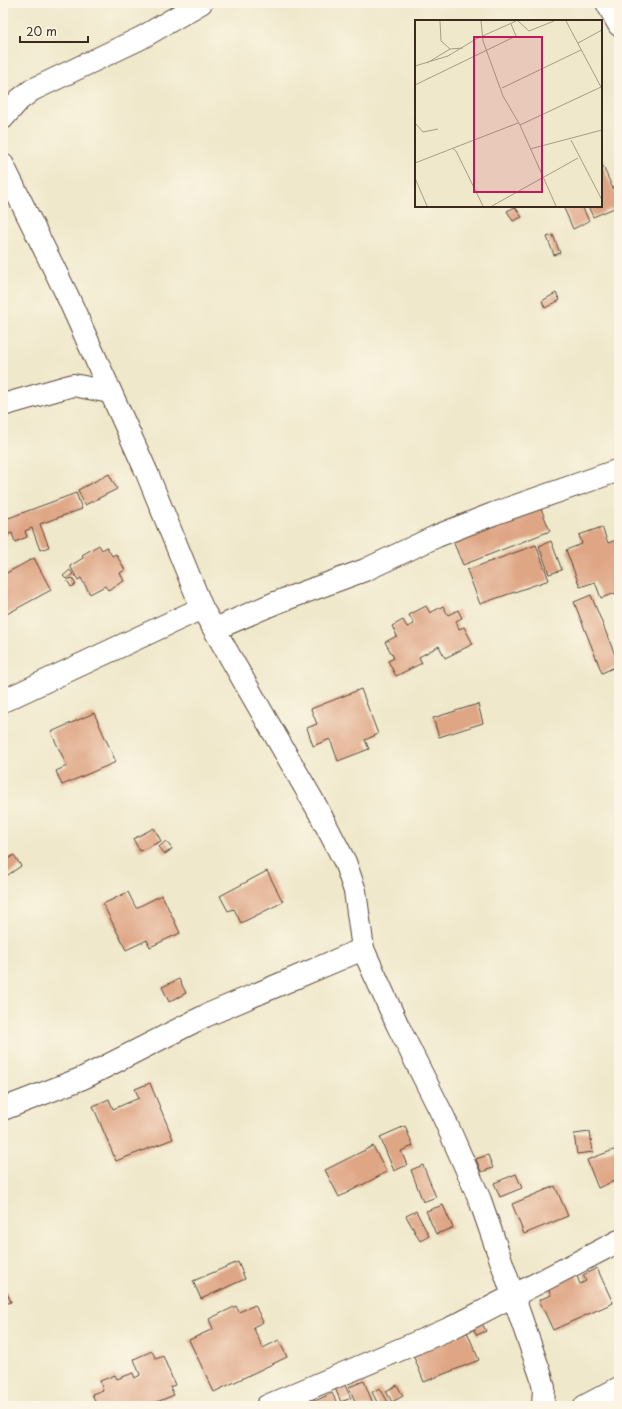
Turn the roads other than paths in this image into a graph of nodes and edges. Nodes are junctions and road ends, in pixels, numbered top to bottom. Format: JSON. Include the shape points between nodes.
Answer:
{"nodes":[{"id":1,"x":201,"y":3,"type":"edge"},
{"id":2,"x":607,"y":3,"type":"edge"},
{"id":3,"x":619,"y":25,"type":"edge"},
{"id":4,"x":3,"y":118,"type":"edge"},
{"id":5,"x":4,"y":170,"type":"edge"},
{"id":6,"x":92,"y":354,"type":"junction"},
{"id":7,"x":73,"y":385,"type":"junction"},
{"id":8,"x":110,"y":392,"type":"junction"},
{"id":9,"x":3,"y":405,"type":"edge"},
{"id":10,"x":619,"y":470,"type":"edge"},
{"id":11,"x":202,"y":608,"type":"junction"},
{"id":12,"x":215,"y":629,"type":"junction"},
{"id":13,"x":3,"y":701,"type":"edge"},
{"id":14,"x":363,"y":949,"type":"junction"},
{"id":15,"x":3,"y":1109,"type":"edge"},
{"id":16,"x":619,"y":1241,"type":"edge"},
{"id":17,"x":513,"y":1296,"type":"junction"},
{"id":18,"x":619,"y":1388,"type":"edge"},
{"id":19,"x":267,"y":1406,"type":"edge"},
{"id":20,"x":543,"y":1406,"type":"edge"},
{"id":21,"x":585,"y":1406,"type":"edge"}],
"edges":[{"from":1,"to":4,"type":"street","via":[[141,38],[32,90]]},
{"from":2,"to":3,"type":"street"},
{"from":5,"to":6,"type":"street","via":[[66,295]]},
{"from":6,"to":7,"type":"street"},
{"from":6,"to":8,"type":"street"},
{"from":7,"to":8,"type":"street"},
{"from":7,"to":9,"type":"street"},
{"from":8,"to":11,"type":"street","via":[[147,473]]},
{"from":10,"to":12,"type":"street","via":[[437,536],[365,570],[275,603]]},
{"from":11,"to":12,"type":"street"},
{"from":11,"to":13,"type":"street"},
{"from":12,"to":14,"type":"street","via":[[345,862],[355,891]]},
{"from":14,"to":15,"type":"street","via":[[205,1016],[84,1078]]},
{"from":14,"to":17,"type":"street","via":[[477,1193]]},
{"from":16,"to":17,"type":"street"},
{"from":17,"to":19,"type":"street","via":[[451,1328]]},
{"from":17,"to":20,"type":"street","via":[[541,1376],[544,1388]]},
{"from":18,"to":21,"type":"street"}]}
